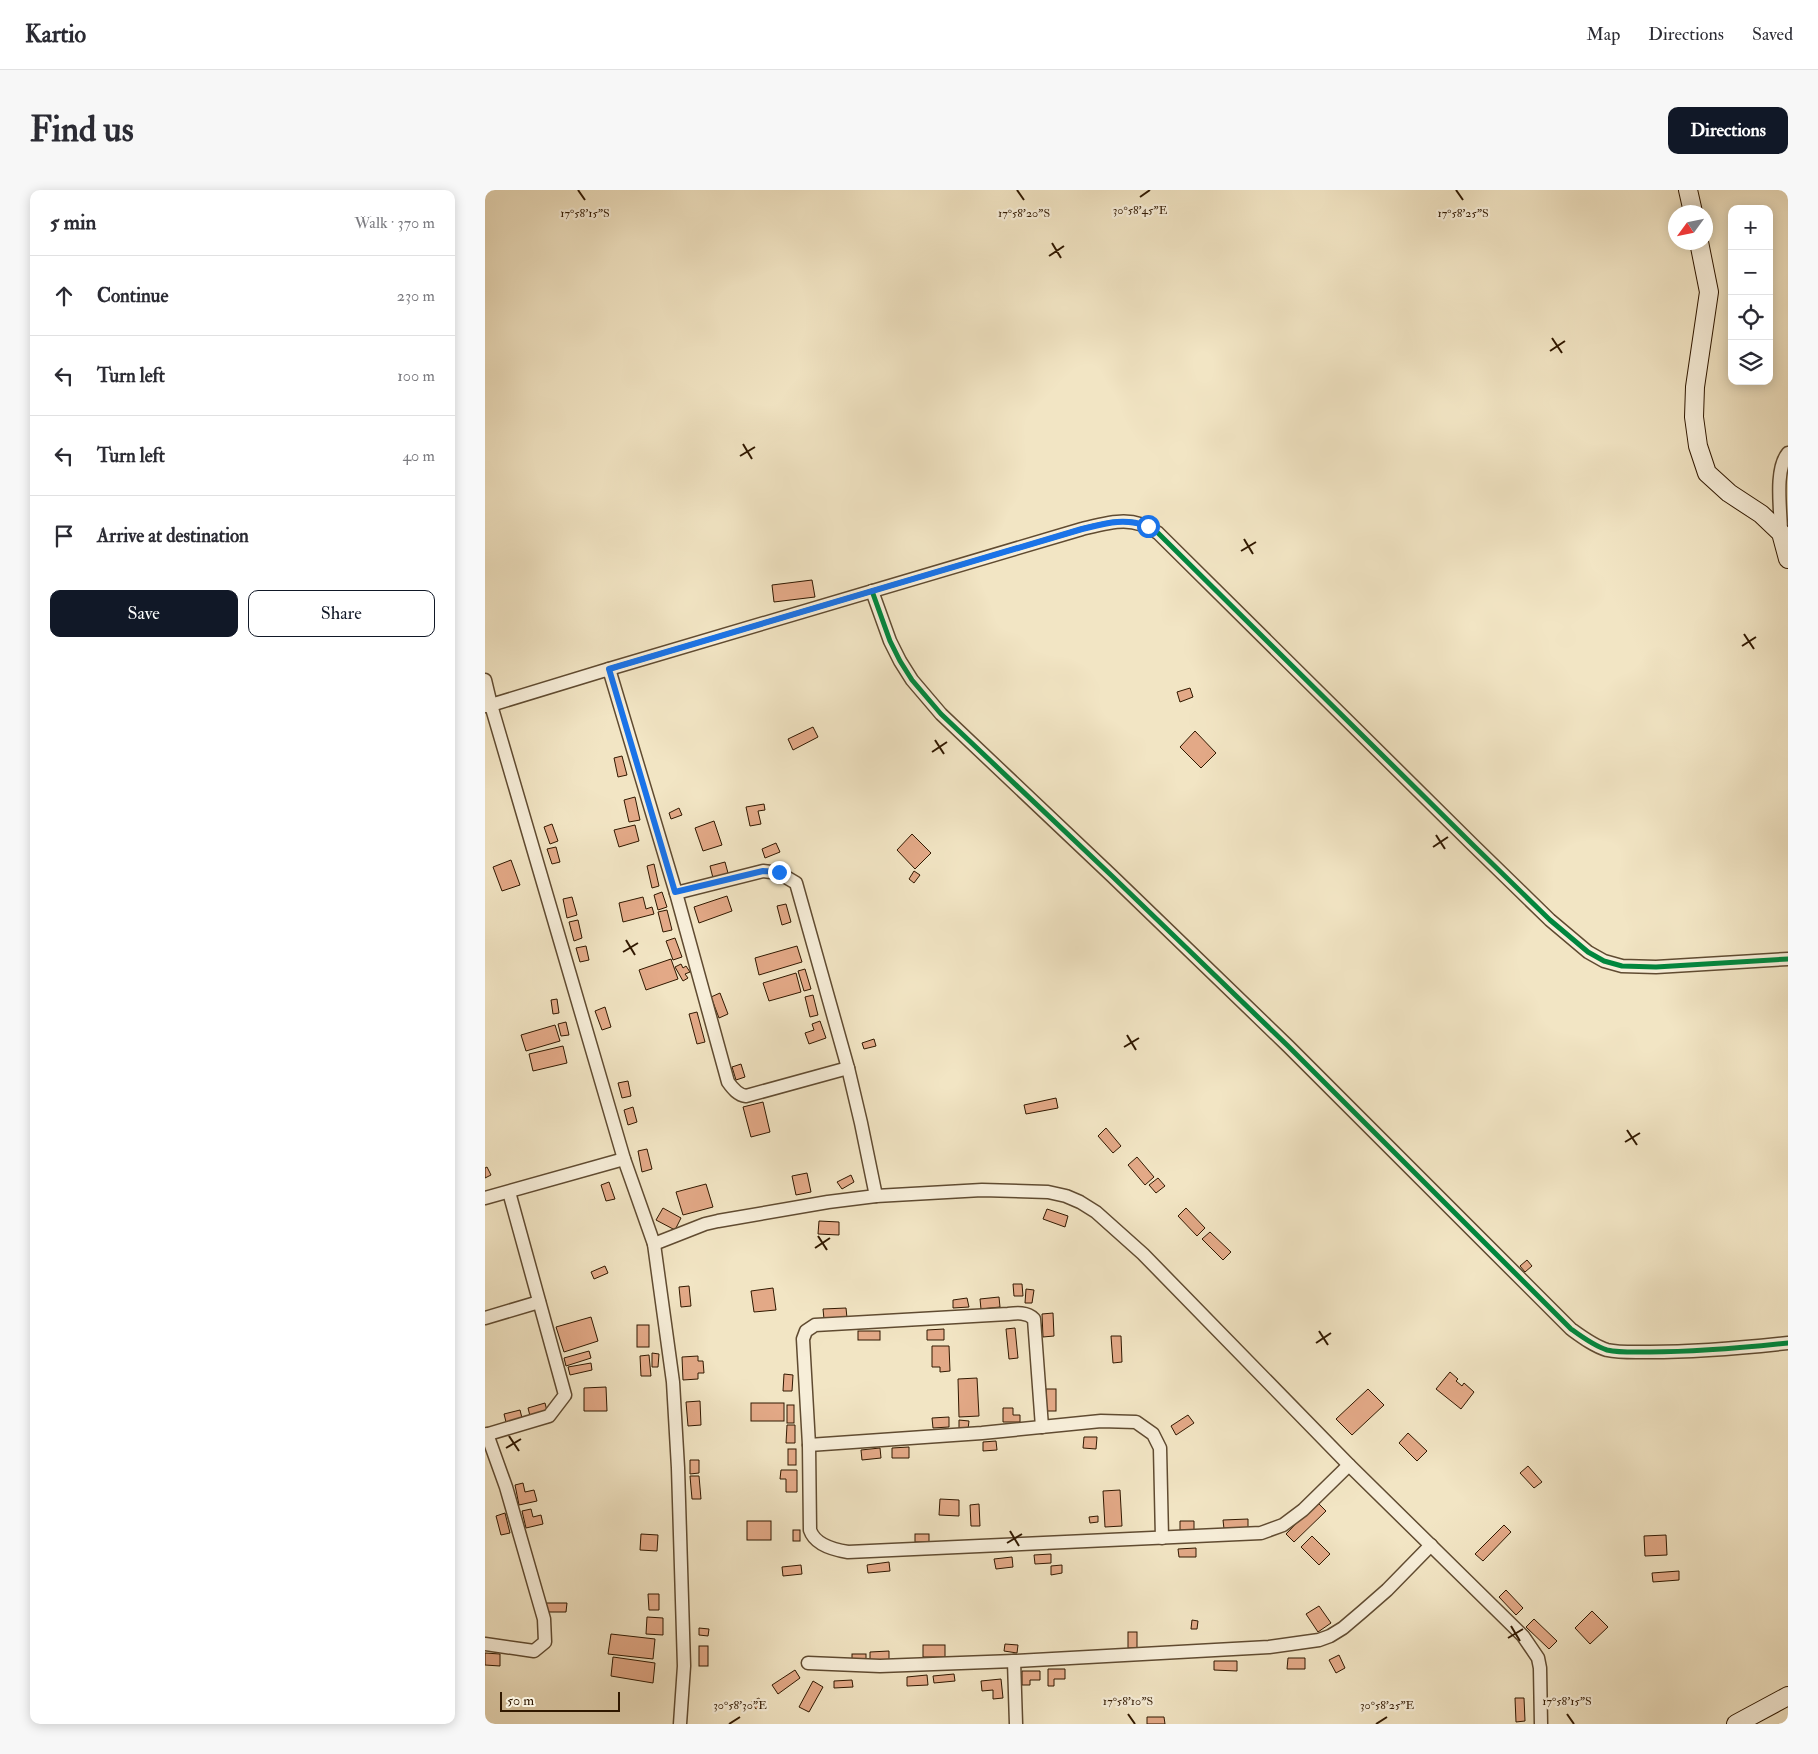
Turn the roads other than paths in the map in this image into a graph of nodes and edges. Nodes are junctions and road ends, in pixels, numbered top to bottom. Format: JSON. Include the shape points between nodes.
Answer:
{"nodes":[{"id":1,"x":1688,"y":190,"type":"edge"},
{"id":2,"x":1691,"y":205,"type":"edge"},
{"id":3,"x":1701,"y":250,"type":"edge"},
{"id":4,"x":1788,"y":453,"type":"edge"},
{"id":5,"x":1781,"y":533,"type":"junction"},
{"id":6,"x":1788,"y":559,"type":"edge"},
{"id":7,"x":872,"y":591,"type":"junction"},
{"id":8,"x":609,"y":669,"type":"junction"},
{"id":9,"x":485,"y":680,"type":"edge"},
{"id":10,"x":488,"y":706,"type":"edge"},
{"id":11,"x":675,"y":892,"type":"junction"},
{"id":12,"x":1788,"y":959,"type":"edge"},
{"id":13,"x":848,"y":1068,"type":"junction"},
{"id":14,"x":624,"y":1159,"type":"junction"},
{"id":15,"x":509,"y":1192,"type":"junction"},
{"id":16,"x":876,"y":1196,"type":"junction"},
{"id":17,"x":485,"y":1198,"type":"edge"},
{"id":18,"x":655,"y":1244,"type":"junction"},
{"id":19,"x":539,"y":1302,"type":"junction"},
{"id":20,"x":485,"y":1318,"type":"edge"},
{"id":21,"x":1788,"y":1344,"type":"edge"},
{"id":22,"x":1042,"y":1428,"type":"junction"},
{"id":23,"x":486,"y":1434,"type":"edge"},
{"id":24,"x":809,"y":1446,"type":"junction"},
{"id":25,"x":1349,"y":1465,"type":"junction"},
{"id":26,"x":1162,"y":1538,"type":"junction"},
{"id":27,"x":1431,"y":1545,"type":"junction"},
{"id":28,"x":485,"y":1644,"type":"edge"},
{"id":29,"x":1014,"y":1661,"type":"junction"},
{"id":30,"x":808,"y":1664,"type":"dead end"},
{"id":31,"x":1788,"y":1696,"type":"edge"},
{"id":32,"x":680,"y":1724,"type":"edge"},
{"id":33,"x":1017,"y":1724,"type":"edge"},
{"id":34,"x":1541,"y":1724,"type":"edge"},
{"id":35,"x":1736,"y":1724,"type":"edge"}],
"edges":[{"from":1,"to":2,"type":"street"},
{"from":3,"to":5,"type":"street","via":[[1709,292],[1695,387],[1697,446],[1707,473]]},
{"from":4,"to":5,"type":"street","via":[[1780,474]]},
{"from":5,"to":6,"type":"street"},
{"from":7,"to":8,"type":"street"},
{"from":7,"to":12,"type":"street","via":[[1082,529],[1118,521],[1148,526],[1550,920],[1588,952],[1622,966]]},
{"from":7,"to":21,"type":"street","via":[[900,661],[941,714],[1288,1046],[1571,1329],[1594,1344],[1617,1352],[1672,1352]]},
{"from":8,"to":10,"type":"street"},
{"from":8,"to":11,"type":"street"},
{"from":9,"to":10,"type":"street"},
{"from":10,"to":14,"type":"street"},
{"from":11,"to":13,"type":"street","via":[[763,871],[779,872],[796,883]]},
{"from":11,"to":13,"type":"street","via":[[732,1088],[746,1096]]},
{"from":13,"to":16,"type":"street"},
{"from":14,"to":15,"type":"street"},
{"from":14,"to":18,"type":"street"},
{"from":15,"to":17,"type":"street"},
{"from":15,"to":19,"type":"street"},
{"from":16,"to":18,"type":"street","via":[[719,1221]]},
{"from":16,"to":25,"type":"street","via":[[982,1190],[1048,1192],[1080,1202],[1143,1254]]},
{"from":18,"to":32,"type":"street","via":[[673,1382],[676,1439],[684,1666]]},
{"from":19,"to":20,"type":"street"},
{"from":19,"to":23,"type":"street","via":[[565,1395],[549,1416]]},
{"from":22,"to":24,"type":"street"},
{"from":22,"to":24,"type":"street","via":[[1034,1320],[1029,1315],[815,1325],[803,1339]]},
{"from":22,"to":26,"type":"street","via":[[1124,1421],[1136,1422],[1148,1429],[1160,1448]]},
{"from":23,"to":28,"type":"street","via":[[506,1487],[544,1619],[545,1642],[534,1651]]},
{"from":24,"to":26,"type":"street","via":[[811,1530],[814,1537],[837,1550]]},
{"from":25,"to":26,"type":"street","via":[[1283,1525],[1261,1533]]},
{"from":25,"to":27,"type":"street"},
{"from":27,"to":29,"type":"street","via":[[1363,1612],[1343,1628],[1319,1640],[1269,1647]]},
{"from":27,"to":34,"type":"street","via":[[1514,1625],[1532,1647],[1540,1668]]},
{"from":29,"to":30,"type":"street","via":[[880,1666]]},
{"from":29,"to":33,"type":"street"},
{"from":31,"to":35,"type":"street"}]}
